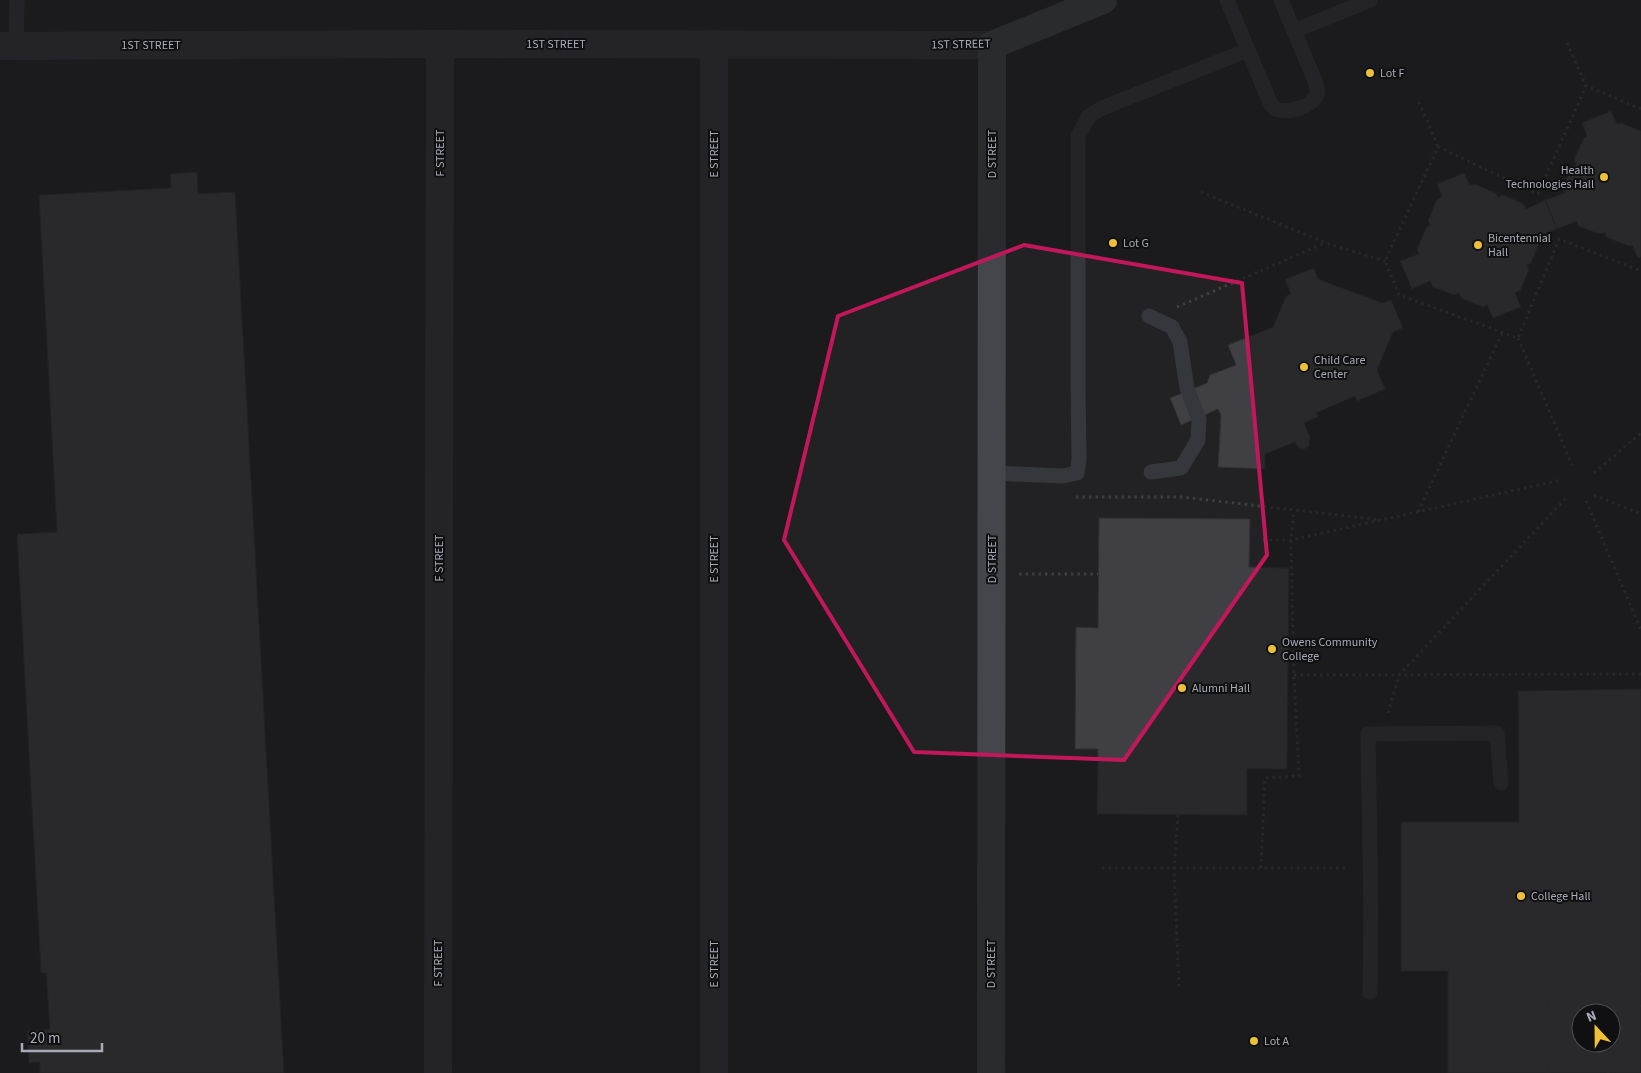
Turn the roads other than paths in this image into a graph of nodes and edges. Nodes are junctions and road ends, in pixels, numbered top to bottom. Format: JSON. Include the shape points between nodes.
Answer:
{"nodes":[{"id":1,"x":17,"y":0,"type":"edge"},
{"id":2,"x":1103,"y":0,"type":"edge"},
{"id":3,"x":1227,"y":0,"type":"edge"},
{"id":4,"x":1282,"y":0,"type":"edge"},
{"id":5,"x":1370,"y":0,"type":"edge"},
{"id":6,"x":1294,"y":30,"type":"junction"},
{"id":7,"x":440,"y":44,"type":"junction"},
{"id":8,"x":714,"y":44,"type":"junction"},
{"id":9,"x":992,"y":45,"type":"junction"},
{"id":10,"x":8,"y":46,"type":"edge"},
{"id":11,"x":1248,"y":50,"type":"junction"},
{"id":12,"x":1149,"y":316,"type":"dead end"},
{"id":13,"x":1151,"y":472,"type":"dead end"},
{"id":14,"x":991,"y":473,"type":"junction"},
{"id":15,"x":1501,"y":783,"type":"dead end"},
{"id":16,"x":1370,"y":992,"type":"dead end"},
{"id":17,"x":438,"y":1073,"type":"edge"},
{"id":18,"x":714,"y":1073,"type":"edge"},
{"id":19,"x":991,"y":1073,"type":"edge"}],
"edges":[{"from":1,"to":10,"type":"lane"},
{"from":2,"to":9,"type":"street","name":"1ST STREET"},
{"from":3,"to":11,"type":"lane"},
{"from":4,"to":6,"type":"lane"},
{"from":5,"to":6,"type":"lane"},
{"from":6,"to":11,"type":"lane","via":[[1318,90],[1316,97],[1301,109],[1278,111],[1274,108]]},
{"from":7,"to":8,"type":"street","name":"1ST STREET"},
{"from":7,"to":10,"type":"street","name":"1ST STREET"},
{"from":7,"to":17,"type":"street","name":"F STREET"},
{"from":8,"to":9,"type":"street","name":"1ST STREET"},
{"from":8,"to":18,"type":"street","name":"E STREET"},
{"from":9,"to":14,"type":"street","name":"D STREET"},
{"from":11,"to":14,"type":"lane","via":[[1089,116],[1078,136],[1080,460],[1077,472],[1063,476]]},
{"from":12,"to":13,"type":"lane","via":[[1172,327],[1180,342],[1187,388],[1199,419],[1198,440],[1181,468]]},
{"from":14,"to":19,"type":"street","name":"D STREET"},
{"from":15,"to":16,"type":"lane","via":[[1497,733],[1368,734]]}]}
